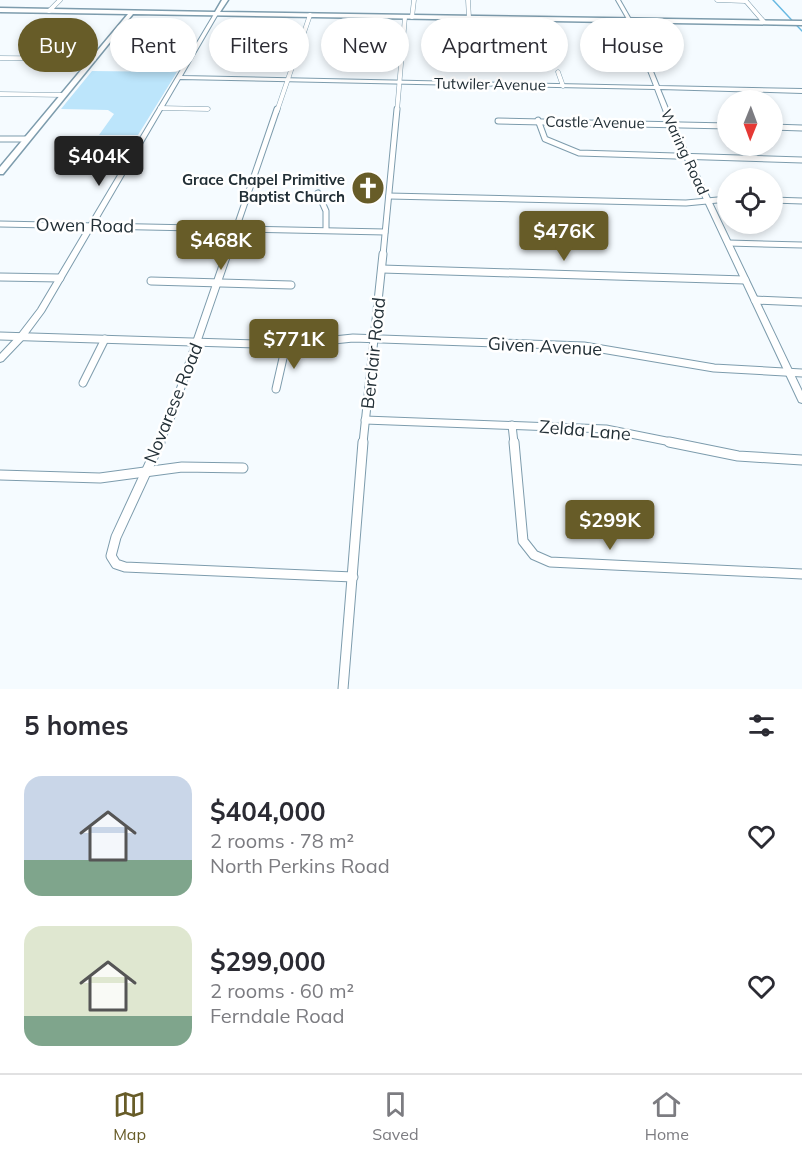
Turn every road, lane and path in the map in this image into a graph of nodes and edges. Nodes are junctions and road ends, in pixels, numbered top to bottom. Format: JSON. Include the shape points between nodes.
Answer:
{"nodes":[{"id":1,"x":60,"y":0,"type":"edge"},
{"id":2,"x":225,"y":0,"type":"edge"},
{"id":3,"x":414,"y":0,"type":"edge"},
{"id":4,"x":468,"y":0,"type":"edge"},
{"id":5,"x":618,"y":0,"type":"edge"},
{"id":6,"x":717,"y":0,"type":"edge"},
{"id":7,"x":745,"y":0,"type":"edge"},
{"id":8,"x":0,"y":10,"type":"edge"},
{"id":9,"x":49,"y":11,"type":"junction"},
{"id":10,"x":132,"y":12,"type":"junction"},
{"id":11,"x":216,"y":14,"type":"junction"},
{"id":12,"x":310,"y":15,"type":"junction"},
{"id":13,"x":408,"y":17,"type":"junction"},
{"id":14,"x":469,"y":18,"type":"joint"},
{"id":15,"x":629,"y":18,"type":"edge"},
{"id":16,"x":684,"y":21,"type":"edge"},
{"id":17,"x":764,"y":22,"type":"junction"},
{"id":18,"x":801,"y":23,"type":"edge"},
{"id":19,"x":98,"y":54,"type":"edge"},
{"id":20,"x":0,"y":58,"type":"edge"},
{"id":21,"x":18,"y":58,"type":"edge"},
{"id":22,"x":83,"y":72,"type":"edge"},
{"id":23,"x":558,"y":72,"type":"dead end"},
{"id":24,"x":650,"y":72,"type":"edge"},
{"id":25,"x":178,"y":77,"type":"junction"},
{"id":26,"x":288,"y":79,"type":"junction"},
{"id":27,"x":400,"y":82,"type":"junction"},
{"id":28,"x":563,"y":86,"type":"junction"},
{"id":29,"x":656,"y":88,"type":"junction"},
{"id":30,"x":802,"y":91,"type":"edge"},
{"id":31,"x":0,"y":94,"type":"edge"},
{"id":32,"x":63,"y":95,"type":"junction"},
{"id":33,"x":160,"y":108,"type":"junction"},
{"id":34,"x":208,"y":109,"type":"dead end"},
{"id":35,"x":538,"y":120,"type":"junction"},
{"id":36,"x":498,"y":121,"type":"dead end"},
{"id":37,"x":671,"y":123,"type":"junction"},
{"id":38,"x":717,"y":125,"type":"edge"},
{"id":39,"x":783,"y":127,"type":"edge"},
{"id":40,"x":802,"y":128,"type":"edge"},
{"id":41,"x":0,"y":139,"type":"edge"},
{"id":42,"x":27,"y":139,"type":"junction"},
{"id":43,"x":687,"y":157,"type":"junction"},
{"id":44,"x":802,"y":160,"type":"edge"},
{"id":45,"x":0,"y":172,"type":"edge"},
{"id":46,"x":318,"y":192,"type":"dead end"},
{"id":47,"x":389,"y":196,"type":"junction"},
{"id":48,"x":717,"y":200,"type":"edge"},
{"id":49,"x":783,"y":200,"type":"edge"},
{"id":50,"x":708,"y":201,"type":"junction"},
{"id":51,"x":802,"y":201,"type":"edge"},
{"id":52,"x":0,"y":224,"type":"edge"},
{"id":53,"x":90,"y":226,"type":"junction"},
{"id":54,"x":237,"y":229,"type":"junction"},
{"id":55,"x":326,"y":230,"type":"junction"},
{"id":56,"x":386,"y":232,"type":"junction"},
{"id":57,"x":728,"y":243,"type":"junction"},
{"id":58,"x":802,"y":245,"type":"edge"},
{"id":59,"x":382,"y":269,"type":"junction"},
{"id":60,"x":0,"y":277,"type":"edge"},
{"id":61,"x":60,"y":278,"type":"junction"},
{"id":62,"x":745,"y":280,"type":"junction"},
{"id":63,"x":151,"y":281,"type":"dead end"},
{"id":64,"x":218,"y":283,"type":"junction"},
{"id":65,"x":291,"y":285,"type":"dead end"},
{"id":66,"x":755,"y":300,"type":"junction"},
{"id":67,"x":802,"y":302,"type":"edge"},
{"id":68,"x":0,"y":336,"type":"edge"},
{"id":69,"x":21,"y":337,"type":"junction"},
{"id":70,"x":374,"y":338,"type":"junction"},
{"id":71,"x":105,"y":339,"type":"junction"},
{"id":72,"x":198,"y":342,"type":"junction"},
{"id":73,"x":286,"y":345,"type":"junction"},
{"id":74,"x":0,"y":359,"type":"edge"},
{"id":75,"x":789,"y":372,"type":"junction"},
{"id":76,"x":802,"y":373,"type":"edge"},
{"id":77,"x":83,"y":383,"type":"dead end"},
{"id":78,"x":276,"y":389,"type":"dead end"},
{"id":79,"x":802,"y":400,"type":"edge"},
{"id":80,"x":365,"y":420,"type":"junction"},
{"id":81,"x":512,"y":425,"type":"junction"},
{"id":82,"x":802,"y":460,"type":"edge"},
{"id":83,"x":243,"y":468,"type":"dead end"},
{"id":84,"x":146,"y":471,"type":"junction"},
{"id":85,"x":0,"y":475,"type":"edge"},
{"id":86,"x":802,"y":574,"type":"edge"},
{"id":87,"x":353,"y":577,"type":"junction"},
{"id":88,"x":343,"y":689,"type":"edge"}],
"edges":[{"from":1,"to":9,"type":"street"},
{"from":2,"to":11,"type":"main road"},
{"from":3,"to":13,"type":"street","name":"Berclair Road"},
{"from":4,"to":14,"type":"street"},
{"from":5,"to":15,"type":"main road","name":"Waring Road"},
{"from":6,"to":7,"type":"street"},
{"from":7,"to":17,"type":"street"},
{"from":8,"to":9,"type":"main road"},
{"from":9,"to":10,"type":"main road"},
{"from":10,"to":11,"type":"main road"},
{"from":10,"to":19,"type":"main road"},
{"from":11,"to":12,"type":"main road"},
{"from":11,"to":25,"type":"street"},
{"from":12,"to":13,"type":"main road"},
{"from":12,"to":26,"type":"street","name":"Novarese Road"},
{"from":13,"to":14,"type":"main road"},
{"from":13,"to":27,"type":"street","name":"Berclair Road"},
{"from":16,"to":17,"type":"main road"},
{"from":17,"to":18,"type":"main road"},
{"from":20,"to":21,"type":"street"},
{"from":22,"to":32,"type":"main road"},
{"from":23,"to":28,"type":"street"},
{"from":24,"to":29,"type":"street","name":"Waring Road"},
{"from":25,"to":26,"type":"street","name":"Tutwiler Avenue"},
{"from":25,"to":33,"type":"street"},
{"from":26,"to":27,"type":"street","name":"Tutwiler Avenue"},
{"from":26,"to":54,"type":"street","name":"Novarese Road"},
{"from":27,"to":28,"type":"street","name":"Tutwiler Avenue"},
{"from":27,"to":47,"type":"street","name":"Berclair Road"},
{"from":28,"to":29,"type":"street","name":"Tutwiler Avenue"},
{"from":29,"to":30,"type":"street","name":"Tutwiler Avenue"},
{"from":29,"to":37,"type":"street","name":"Waring Road"},
{"from":31,"to":32,"type":"street"},
{"from":32,"to":42,"type":"main road"},
{"from":33,"to":34,"type":"street"},
{"from":33,"to":53,"type":"street"},
{"from":35,"to":36,"type":"street","name":"Castle Avenue"},
{"from":35,"to":37,"type":"street","name":"Castle Avenue"},
{"from":35,"to":43,"type":"street","via":[[544,139],[579,153]]},
{"from":37,"to":38,"type":"street","name":"Castle Avenue"},
{"from":37,"to":43,"type":"street","name":"Waring Road"},
{"from":39,"to":40,"type":"street"},
{"from":41,"to":42,"type":"street"},
{"from":42,"to":45,"type":"main road"},
{"from":43,"to":44,"type":"street"},
{"from":43,"to":50,"type":"street","name":"Waring Road"},
{"from":46,"to":55,"type":"street","via":[[327,211]]},
{"from":47,"to":50,"type":"street"},
{"from":47,"to":56,"type":"street","name":"Berclair Road"},
{"from":48,"to":50,"type":"street"},
{"from":49,"to":51,"type":"street"},
{"from":50,"to":57,"type":"street","name":"Waring Road"},
{"from":52,"to":53,"type":"street","name":"Owen Road"},
{"from":53,"to":54,"type":"street","name":"Owen Road"},
{"from":53,"to":61,"type":"street"},
{"from":54,"to":55,"type":"street","name":"Owen Road"},
{"from":54,"to":64,"type":"street","name":"Novarese Road"},
{"from":55,"to":56,"type":"street","name":"Owen Road"},
{"from":56,"to":59,"type":"street","name":"Berclair Road"},
{"from":57,"to":58,"type":"street"},
{"from":57,"to":62,"type":"street","name":"Waring Road"},
{"from":59,"to":62,"type":"street"},
{"from":59,"to":70,"type":"street","name":"Berclair Road"},
{"from":60,"to":61,"type":"street"},
{"from":61,"to":69,"type":"street"},
{"from":62,"to":66,"type":"street","name":"Waring Road"},
{"from":63,"to":64,"type":"street"},
{"from":64,"to":65,"type":"street"},
{"from":64,"to":72,"type":"street","name":"Novarese Road"},
{"from":66,"to":67,"type":"street"},
{"from":66,"to":75,"type":"street","name":"Waring Road"},
{"from":68,"to":69,"type":"street","name":"Given Avenue"},
{"from":69,"to":71,"type":"street","name":"Given Avenue"},
{"from":69,"to":74,"type":"street"},
{"from":70,"to":73,"type":"street","name":"Given Avenue"},
{"from":70,"to":75,"type":"street","name":"Given Avenue","via":[[584,346],[714,368]]},
{"from":70,"to":80,"type":"street","name":"Berclair Road"},
{"from":71,"to":72,"type":"street","name":"Given Avenue"},
{"from":71,"to":77,"type":"street"},
{"from":72,"to":73,"type":"street","name":"Given Avenue"},
{"from":72,"to":84,"type":"street","name":"Novarese Road","via":[[165,432]]},
{"from":73,"to":78,"type":"street"},
{"from":75,"to":76,"type":"street","name":"Given Avenue"},
{"from":75,"to":79,"type":"street","name":"Waring Road"},
{"from":80,"to":81,"type":"street","name":"Zelda Lane"},
{"from":80,"to":87,"type":"street","name":"Berclair Road"},
{"from":81,"to":82,"type":"street","name":"Zelda Lane","via":[[606,429],[727,454]]},
{"from":81,"to":86,"type":"street","via":[[523,541],[534,555],[550,562]]},
{"from":83,"to":84,"type":"street"},
{"from":84,"to":85,"type":"street","via":[[100,478]]},
{"from":84,"to":87,"type":"street","name":"Novarese Road","via":[[113,545],[111,556],[116,564]]},
{"from":87,"to":88,"type":"street","name":"Berclair Road"}]}
